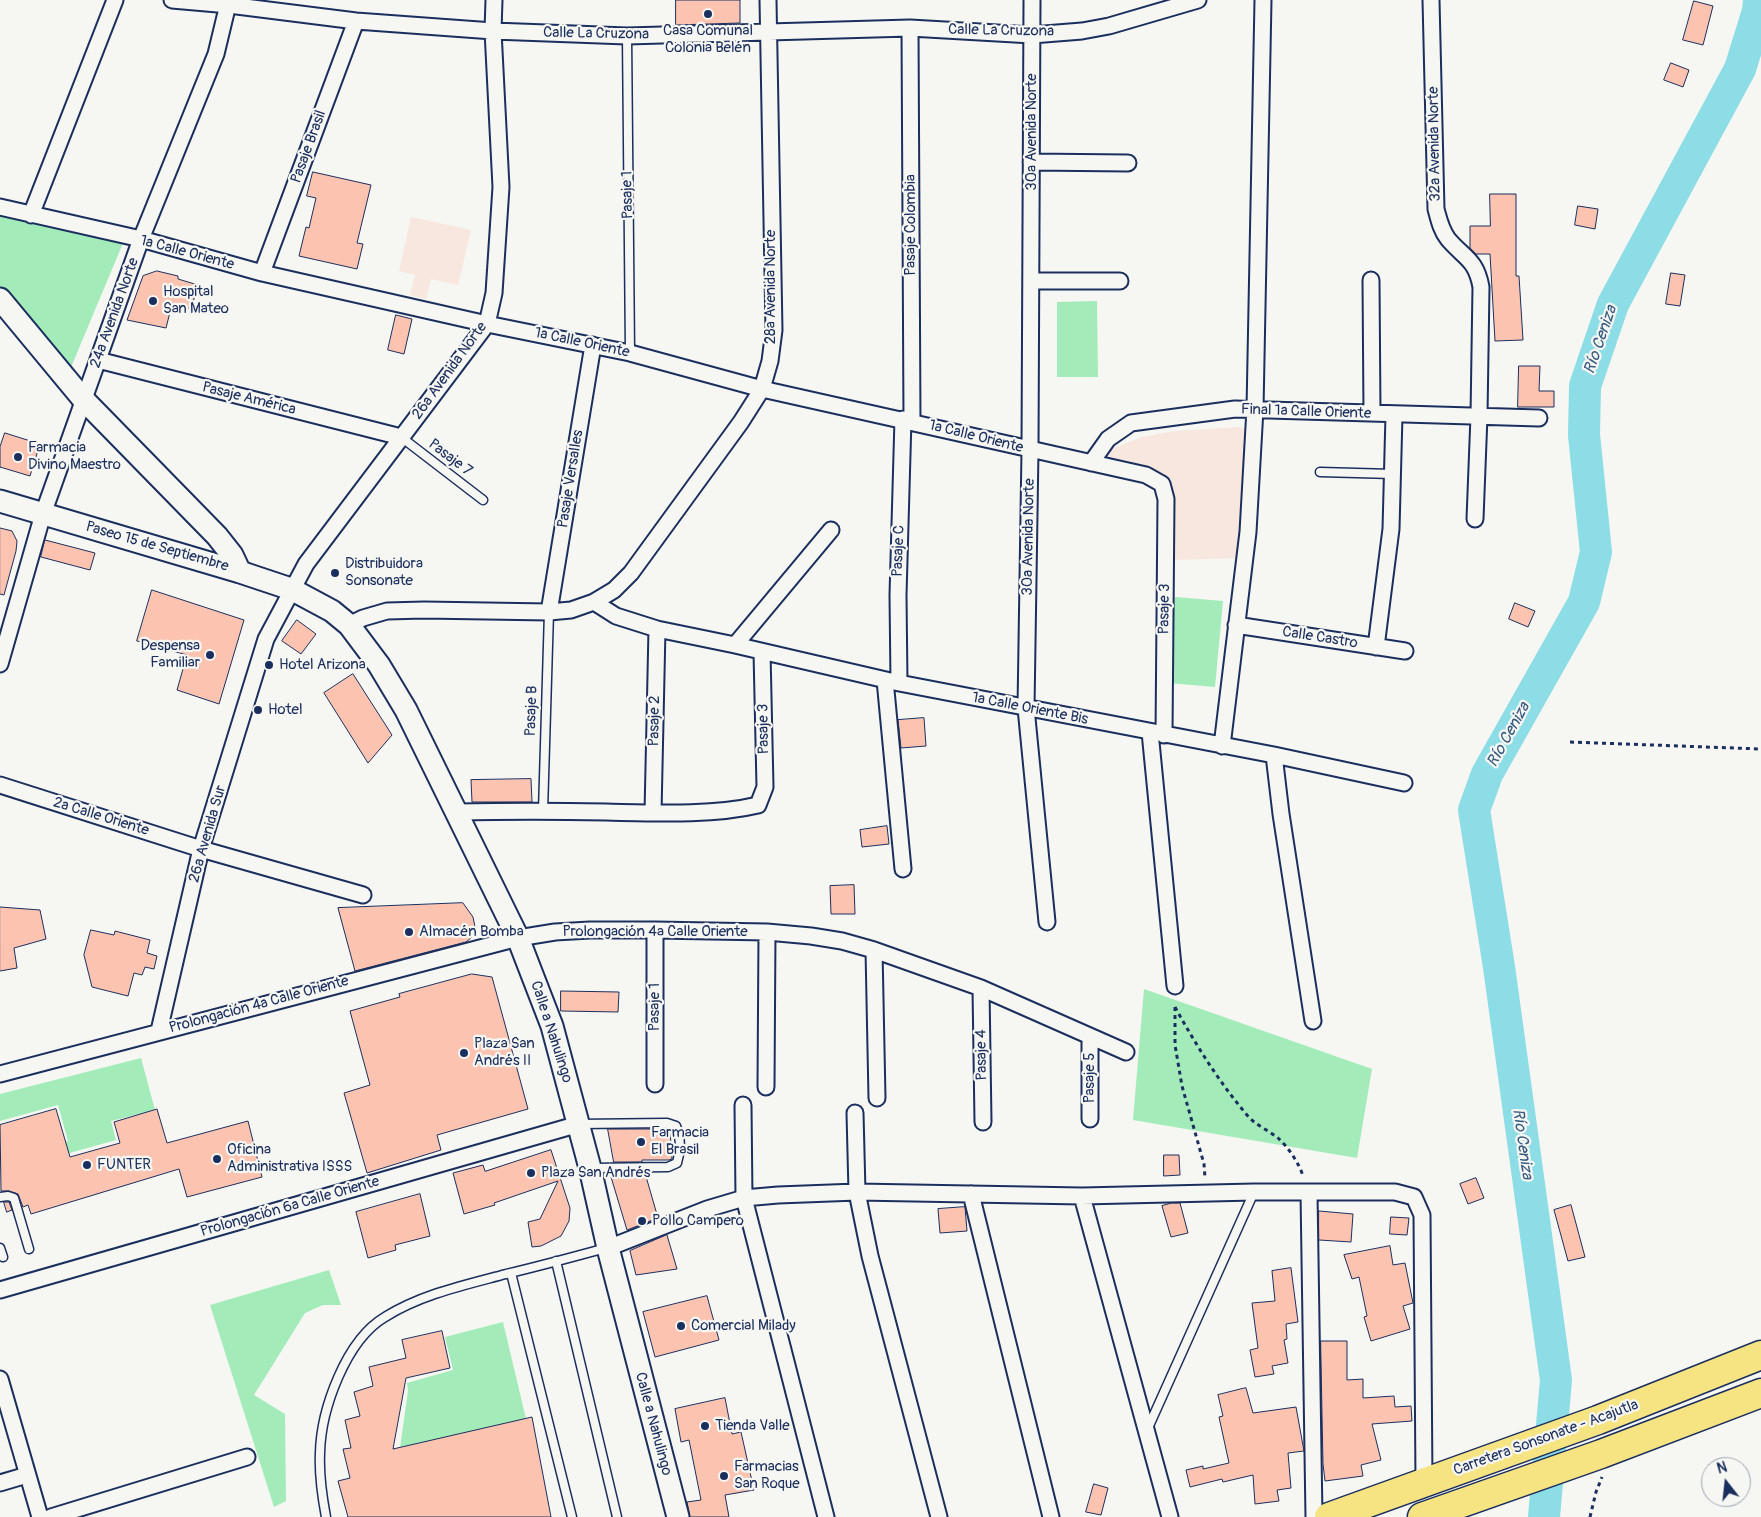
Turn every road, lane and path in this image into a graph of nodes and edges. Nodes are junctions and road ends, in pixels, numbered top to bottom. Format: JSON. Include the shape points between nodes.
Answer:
{"nodes":[{"id":1,"x":115,"y":0,"type":"edge"},
{"id":2,"x":172,"y":0,"type":"edge"},
{"id":3,"x":494,"y":0,"type":"edge"},
{"id":4,"x":768,"y":0,"type":"edge"},
{"id":5,"x":1032,"y":0,"type":"edge"},
{"id":6,"x":1198,"y":0,"type":"edge"},
{"id":7,"x":1263,"y":0,"type":"edge"},
{"id":8,"x":1431,"y":0,"type":"edge"},
{"id":9,"x":229,"y":2,"type":"edge"},
{"id":10,"x":356,"y":21,"type":"junction"},
{"id":11,"x":910,"y":28,"type":"junction"},
{"id":12,"x":494,"y":31,"type":"junction"},
{"id":13,"x":769,"y":32,"type":"junction"},
{"id":14,"x":1032,"y":35,"type":"junction"},
{"id":15,"x":627,"y":36,"type":"junction"},
{"id":16,"x":1032,"y":162,"type":"junction"},
{"id":17,"x":1128,"y":163,"type":"dead end"},
{"id":18,"x":0,"y":207,"type":"edge"},
{"id":19,"x":31,"y":216,"type":"junction"},
{"id":20,"x":141,"y":240,"type":"junction"},
{"id":21,"x":262,"y":273,"type":"junction"},
{"id":22,"x":1372,"y":280,"type":"dead end"},
{"id":23,"x":1031,"y":281,"type":"junction"},
{"id":24,"x":1120,"y":281,"type":"dead end"},
{"id":25,"x":0,"y":299,"type":"edge"},
{"id":26,"x":487,"y":324,"type":"junction"},
{"id":27,"x":593,"y":345,"type":"junction"},
{"id":28,"x":630,"y":353,"type":"junction"},
{"id":29,"x":98,"y":360,"type":"junction"},
{"id":30,"x":762,"y":389,"type":"junction"},
{"id":31,"x":83,"y":399,"type":"junction"},
{"id":32,"x":1255,"y":409,"type":"junction"},
{"id":33,"x":1372,"y":413,"type":"junction"},
{"id":34,"x":1394,"y":415,"type":"junction"},
{"id":35,"x":1479,"y":416,"type":"junction"},
{"id":36,"x":1539,"y":418,"type":"dead end"},
{"id":37,"x":907,"y":420,"type":"junction"},
{"id":38,"x":401,"y":437,"type":"junction"},
{"id":39,"x":1030,"y":450,"type":"junction"},
{"id":40,"x":1091,"y":463,"type":"junction"},
{"id":41,"x":1320,"y":472,"type":"dead end"},
{"id":42,"x":1393,"y":474,"type":"junction"},
{"id":43,"x":1162,"y":484,"type":"joint"},
{"id":44,"x":483,"y":500,"type":"dead end"},
{"id":45,"x":0,"y":501,"type":"edge"},
{"id":46,"x":44,"y":514,"type":"junction"},
{"id":47,"x":1475,"y":519,"type":"dead end"},
{"id":48,"x":831,"y":530,"type":"dead end"},
{"id":49,"x":240,"y":572,"type":"junction"},
{"id":50,"x":291,"y":589,"type":"junction"},
{"id":51,"x":312,"y":600,"type":"joint"},
{"id":52,"x":594,"y":602,"type":"junction"},
{"id":53,"x":549,"y":612,"type":"junction"},
{"id":54,"x":1236,"y":624,"type":"junction"},
{"id":55,"x":349,"y":625,"type":"junction"},
{"id":56,"x":657,"y":629,"type":"junction"},
{"id":57,"x":266,"y":639,"type":"joint"},
{"id":58,"x":735,"y":645,"type":"junction"},
{"id":59,"x":1376,"y":647,"type":"junction"},
{"id":60,"x":1405,"y":651,"type":"dead end"},
{"id":61,"x":762,"y":652,"type":"junction"},
{"id":62,"x":0,"y":664,"type":"edge"},
{"id":63,"x":892,"y":682,"type":"junction"},
{"id":64,"x":1026,"y":708,"type":"junction"},
{"id":65,"x":1157,"y":734,"type":"junction"},
{"id":66,"x":1570,"y":742,"type":"dead end"},
{"id":67,"x":1222,"y":746,"type":"junction"},
{"id":68,"x":1761,"y":749,"type":"edge"},
{"id":69,"x":1274,"y":756,"type":"junction"},
{"id":70,"x":1404,"y":783,"type":"dead end"},
{"id":71,"x":0,"y":785,"type":"edge"},
{"id":72,"x":543,"y":811,"type":"junction"},
{"id":73,"x":456,"y":812,"type":"junction"},
{"id":74,"x":653,"y":813,"type":"junction"},
{"id":75,"x":202,"y":848,"type":"junction"},
{"id":76,"x":903,"y":869,"type":"dead end"},
{"id":77,"x":363,"y":895,"type":"dead end"},
{"id":78,"x":1047,"y":922,"type":"dead end"},
{"id":79,"x":655,"y":930,"type":"junction"},
{"id":80,"x":767,"y":932,"type":"junction"},
{"id":81,"x":518,"y":938,"type":"junction"},
{"id":82,"x":874,"y":950,"type":"junction"},
{"id":83,"x":1175,"y":986,"type":"joint"},
{"id":84,"x":981,"y":988,"type":"junction"},
{"id":85,"x":1175,"y":1006,"type":"junction"},
{"id":86,"x":1313,"y":1021,"type":"dead end"},
{"id":87,"x":159,"y":1031,"type":"junction"},
{"id":88,"x":1090,"y":1037,"type":"junction"},
{"id":89,"x":1126,"y":1052,"type":"dead end"},
{"id":90,"x":0,"y":1074,"type":"edge"},
{"id":91,"x":656,"y":1084,"type":"dead end"},
{"id":92,"x":766,"y":1087,"type":"dead end"},
{"id":93,"x":877,"y":1098,"type":"dead end"},
{"id":94,"x":743,"y":1105,"type":"dead end"},
{"id":95,"x":855,"y":1113,"type":"dead end"},
{"id":96,"x":1090,"y":1119,"type":"dead end"},
{"id":97,"x":983,"y":1122,"type":"dead end"},
{"id":98,"x":579,"y":1124,"type":"junction"},
{"id":99,"x":590,"y":1168,"type":"junction"},
{"id":100,"x":857,"y":1192,"type":"junction"},
{"id":101,"x":1254,"y":1192,"type":"junction"},
{"id":102,"x":1206,"y":1193,"type":"junction"},
{"id":103,"x":1310,"y":1193,"type":"junction"},
{"id":104,"x":971,"y":1194,"type":"junction"},
{"id":105,"x":1082,"y":1196,"type":"junction"},
{"id":106,"x":0,"y":1197,"type":"edge"},
{"id":107,"x":744,"y":1198,"type":"junction"},
{"id":108,"x":0,"y":1248,"type":"edge"},
{"id":109,"x":608,"y":1248,"type":"junction"},
{"id":110,"x":30,"y":1249,"type":"dead end"},
{"id":111,"x":3,"y":1257,"type":"dead end"},
{"id":112,"x":556,"y":1261,"type":"junction"},
{"id":113,"x":511,"y":1273,"type":"junction"},
{"id":114,"x":0,"y":1290,"type":"edge"},
{"id":115,"x":1761,"y":1355,"type":"edge"},
{"id":116,"x":0,"y":1379,"type":"edge"},
{"id":117,"x":1761,"y":1393,"type":"edge"},
{"id":118,"x":1146,"y":1430,"type":"junction"},
{"id":119,"x":247,"y":1457,"type":"dead end"},
{"id":120,"x":1603,"y":1462,"type":"junction"},
{"id":121,"x":27,"y":1474,"type":"junction"},
{"id":122,"x":1424,"y":1482,"type":"junction"},
{"id":123,"x":0,"y":1483,"type":"edge"},
{"id":124,"x":40,"y":1517,"type":"edge"},
{"id":125,"x":51,"y":1517,"type":"edge"},
{"id":126,"x":326,"y":1517,"type":"edge"},
{"id":127,"x":572,"y":1517,"type":"edge"},
{"id":128,"x":617,"y":1517,"type":"edge"},
{"id":129,"x":678,"y":1517,"type":"edge"},
{"id":130,"x":826,"y":1517,"type":"edge"},
{"id":131,"x":939,"y":1517,"type":"edge"},
{"id":132,"x":1051,"y":1517,"type":"edge"},
{"id":133,"x":1170,"y":1517,"type":"edge"},
{"id":134,"x":1314,"y":1517,"type":"edge"},
{"id":135,"x":1329,"y":1517,"type":"edge"},
{"id":136,"x":1422,"y":1517,"type":"edge"},
{"id":137,"x":1590,"y":1517,"type":"edge"}],
"edges":[{"from":1,"to":19,"type":"street"},
{"from":2,"to":9,"type":"street","name":"Calle La Cruzona"},
{"from":3,"to":12,"type":"street","name":"26a Avenida Norte"},
{"from":4,"to":13,"type":"street","name":"28a Avenida Norte"},
{"from":5,"to":14,"type":"street","name":"30a Avenida Norte"},
{"from":6,"to":14,"type":"street","name":"Calle La Cruzona","via":[[1100,28]]},
{"from":7,"to":32,"type":"street"},
{"from":8,"to":35,"type":"street","name":"32a Avenida Norte","via":[[1436,209],[1447,238],[1479,272],[1482,287]]},
{"from":9,"to":10,"type":"street","name":"Calle La Cruzona"},
{"from":9,"to":20,"type":"street","name":"24a Avenida Norte","via":[[216,54]]},
{"from":10,"to":12,"type":"street","name":"Calle La Cruzona"},
{"from":10,"to":21,"type":"street","name":"Pasaje Brasil"},
{"from":11,"to":13,"type":"street","name":"Calle La Cruzona"},
{"from":11,"to":14,"type":"street","name":"Calle La Cruzona"},
{"from":11,"to":37,"type":"street","name":"Pasaje Colombia"},
{"from":12,"to":15,"type":"street","name":"Calle La Cruzona"},
{"from":12,"to":26,"type":"street","name":"26a Avenida Norte","via":[[501,187],[494,293]]},
{"from":13,"to":15,"type":"street","name":"Calle La Cruzona"},
{"from":13,"to":30,"type":"street","name":"28a Avenida Norte","via":[[774,330]]},
{"from":14,"to":16,"type":"street","name":"30a Avenida Norte"},
{"from":15,"to":28,"type":"lane","name":"Pasaje 1"},
{"from":16,"to":17,"type":"street"},
{"from":16,"to":23,"type":"street","name":"30a Avenida Norte"},
{"from":18,"to":19,"type":"street","name":"1a Calle Oriente"},
{"from":19,"to":20,"type":"street","name":"1a Calle Oriente"},
{"from":20,"to":21,"type":"street","name":"1a Calle Oriente"},
{"from":20,"to":29,"type":"street","name":"24a Avenida Norte"},
{"from":21,"to":26,"type":"street","name":"1a Calle Oriente"},
{"from":22,"to":33,"type":"street"},
{"from":23,"to":24,"type":"street"},
{"from":23,"to":39,"type":"street","name":"30a Avenida Norte"},
{"from":25,"to":31,"type":"street"},
{"from":26,"to":27,"type":"street","name":"1a Calle Oriente"},
{"from":26,"to":38,"type":"street","name":"26a Avenida Norte"},
{"from":27,"to":28,"type":"street","name":"1a Calle Oriente"},
{"from":27,"to":53,"type":"street","name":"Pasaje Versalles"},
{"from":28,"to":30,"type":"street","name":"1a Calle Oriente"},
{"from":29,"to":31,"type":"street","name":"24a Avenida Norte"},
{"from":29,"to":38,"type":"street","name":"Pasaje América"},
{"from":30,"to":37,"type":"street","name":"1a Calle Oriente"},
{"from":30,"to":52,"type":"street","name":"28a Avenida Norte","via":[[632,573],[614,590]]},
{"from":31,"to":46,"type":"street","name":"24a Avenida Norte"},
{"from":31,"to":49,"type":"street","via":[[217,536]]},
{"from":32,"to":33,"type":"street","name":"Final 1a Calle Oriente"},
{"from":32,"to":40,"type":"street","name":"Final 1a Calle Oriente","via":[[1131,423],[1108,439]]},
{"from":32,"to":54,"type":"street","via":[[1248,532]]},
{"from":33,"to":34,"type":"street","name":"Final 1a Calle Oriente"},
{"from":34,"to":35,"type":"street","name":"Final 1a Calle Oriente"},
{"from":34,"to":42,"type":"street"},
{"from":35,"to":36,"type":"street","name":"Final 1a Calle Oriente"},
{"from":35,"to":47,"type":"street"},
{"from":37,"to":39,"type":"street","name":"1a Calle Oriente"},
{"from":37,"to":63,"type":"street","name":"Pasaje C"},
{"from":38,"to":44,"type":"lane","name":"Pasaje 7"},
{"from":38,"to":50,"type":"street","name":"26a Avenida Norte","via":[[306,564]]},
{"from":39,"to":40,"type":"street","name":"1a Calle Oriente"},
{"from":39,"to":64,"type":"street","name":"30a Avenida Norte"},
{"from":40,"to":43,"type":"street","name":"1a Calle Oriente","via":[[1146,475]]},
{"from":41,"to":42,"type":"lane"},
{"from":42,"to":59,"type":"street","via":[[1391,529]]},
{"from":43,"to":65,"type":"street","name":"Pasaje 3","via":[[1166,499]]},
{"from":45,"to":46,"type":"street","name":"Paseo 15 de Septiembre"},
{"from":46,"to":49,"type":"street","name":"Paseo 15 de Septiembre"},
{"from":46,"to":62,"type":"street","name":"24a Avenida Norte"},
{"from":48,"to":58,"type":"street"},
{"from":49,"to":50,"type":"street","name":"Paseo 15 de Septiembre"},
{"from":50,"to":51,"type":"street","name":"Paseo 15 de Septiembre"},
{"from":50,"to":57,"type":"street","name":"26a Avenida Norte"},
{"from":51,"to":55,"type":"street","name":"Calle a Nahulingo"},
{"from":52,"to":53,"type":"street","name":"28a Avenida Norte","via":[[571,610]]},
{"from":52,"to":56,"type":"street","name":"1a Calle Oriente Bis","via":[[616,616]]},
{"from":53,"to":55,"type":"street","name":"28a Avenida Norte","via":[[387,612]]},
{"from":53,"to":72,"type":"lane","name":"Pasaje B"},
{"from":54,"to":59,"type":"street","name":"Calle Castro"},
{"from":54,"to":67,"type":"street"},
{"from":55,"to":73,"type":"street","name":"Calle a Nahulingo","via":[[379,665],[406,710]]},
{"from":56,"to":58,"type":"street","name":"1a Calle Oriente Bis"},
{"from":56,"to":74,"type":"street","name":"Pasaje 2"},
{"from":57,"to":75,"type":"street","name":"26a Avenida Sur"},
{"from":58,"to":61,"type":"street","name":"1a Calle Oriente Bis"},
{"from":59,"to":60,"type":"street","name":"Calle Castro"},
{"from":61,"to":63,"type":"street","name":"1a Calle Oriente Bis"},
{"from":61,"to":74,"type":"street","name":"Pasaje 3","via":[[765,787],[758,805],[738,810]]},
{"from":63,"to":64,"type":"street","name":"1a Calle Oriente Bis"},
{"from":63,"to":76,"type":"street","name":"Pasaje C"},
{"from":64,"to":65,"type":"street","name":"1a Calle Oriente Bis"},
{"from":64,"to":78,"type":"street","name":"30a Avenida Norte"},
{"from":65,"to":67,"type":"street","name":"1a Calle Oriente Bis"},
{"from":65,"to":83,"type":"street","name":"Pasaje 3"},
{"from":66,"to":68,"type":"path"},
{"from":67,"to":69,"type":"street","name":"1a Calle Oriente Bis"},
{"from":69,"to":70,"type":"street","name":"1a Calle Oriente Bis"},
{"from":69,"to":86,"type":"street"},
{"from":71,"to":75,"type":"street","name":"2a Calle Oriente"},
{"from":72,"to":73,"type":"street"},
{"from":72,"to":74,"type":"street"},
{"from":73,"to":81,"type":"street","name":"Calle a Nahulingo"},
{"from":75,"to":77,"type":"street","name":"2a Calle Oriente"},
{"from":75,"to":87,"type":"street","name":"26a Avenida Sur"},
{"from":79,"to":80,"type":"street","name":"Prolongación 4a Calle Oriente"},
{"from":79,"to":81,"type":"street","name":"Prolongación 4a Calle Oriente","via":[[554,932]]},
{"from":79,"to":91,"type":"street","name":"Pasaje 1"},
{"from":80,"to":82,"type":"street","name":"Prolongación 4a Calle Oriente","via":[[842,941]]},
{"from":80,"to":92,"type":"street"},
{"from":81,"to":87,"type":"street","name":"Prolongación 4a Calle Oriente"},
{"from":81,"to":98,"type":"street","name":"Calle a Nahulingo","via":[[552,1026]]},
{"from":82,"to":84,"type":"street","name":"Prolongación 4a Calle Oriente"},
{"from":82,"to":93,"type":"street"},
{"from":83,"to":85,"type":"path"},
{"from":84,"to":88,"type":"street","name":"Prolongación 4a Calle Oriente"},
{"from":84,"to":97,"type":"street","name":"Pasaje 4"},
{"from":85,"to":102,"type":"path","via":[[1175,1045],[1182,1086],[1204,1164]]},
{"from":85,"to":103,"type":"path","via":[[1222,1083],[1249,1117],[1279,1139],[1300,1166]]},
{"from":87,"to":90,"type":"street","name":"Prolongación 4a Calle Oriente"},
{"from":88,"to":89,"type":"street","name":"Prolongación 4a Calle Oriente"},
{"from":88,"to":96,"type":"street","name":"Pasaje 5"},
{"from":94,"to":107,"type":"street"},
{"from":95,"to":100,"type":"street"},
{"from":98,"to":99,"type":"street","name":"Calle a Nahulingo"},
{"from":98,"to":99,"type":"lane","via":[[667,1123],[676,1126],[680,1136],[677,1163],[668,1167]]},
{"from":98,"to":114,"type":"street","name":"Prolongación 6a Calle Oriente"},
{"from":99,"to":109,"type":"street","name":"Calle a Nahulingo"},
{"from":100,"to":104,"type":"street"},
{"from":100,"to":107,"type":"street"},
{"from":100,"to":131,"type":"street","via":[[870,1256]]},
{"from":101,"to":102,"type":"street"},
{"from":101,"to":103,"type":"street"},
{"from":101,"to":118,"type":"lane"},
{"from":102,"to":105,"type":"street"},
{"from":103,"to":122,"type":"street","via":[[1395,1192],[1414,1197],[1422,1215]]},
{"from":103,"to":134,"type":"street"},
{"from":104,"to":105,"type":"street"},
{"from":104,"to":132,"type":"street"},
{"from":105,"to":118,"type":"street"},
{"from":106,"to":110,"type":"lane","via":[[14,1198]]},
{"from":107,"to":109,"type":"street"},
{"from":107,"to":130,"type":"street"},
{"from":108,"to":111,"type":"lane"},
{"from":109,"to":112,"type":"lane"},
{"from":109,"to":129,"type":"street","name":"Calle a Nahulingo"},
{"from":112,"to":113,"type":"lane"},
{"from":112,"to":128,"type":"lane"},
{"from":113,"to":126,"type":"lane","via":[[419,1299],[383,1318],[347,1356],[333,1389],[320,1452]]},
{"from":113,"to":127,"type":"lane"},
{"from":115,"to":122,"type":"highway","name":"Carretera Sonsonate - Acajutla","via":[[1598,1420]]},
{"from":116,"to":121,"type":"street"},
{"from":117,"to":120,"type":"highway"},
{"from":118,"to":133,"type":"street"},
{"from":119,"to":125,"type":"street"},
{"from":120,"to":136,"type":"highway","via":[[1513,1485]]},
{"from":120,"to":137,"type":"path"},
{"from":121,"to":123,"type":"street"},
{"from":121,"to":124,"type":"street"},
{"from":122,"to":135,"type":"highway","name":"Carretera Sonsonate - Acajutla"}]}
